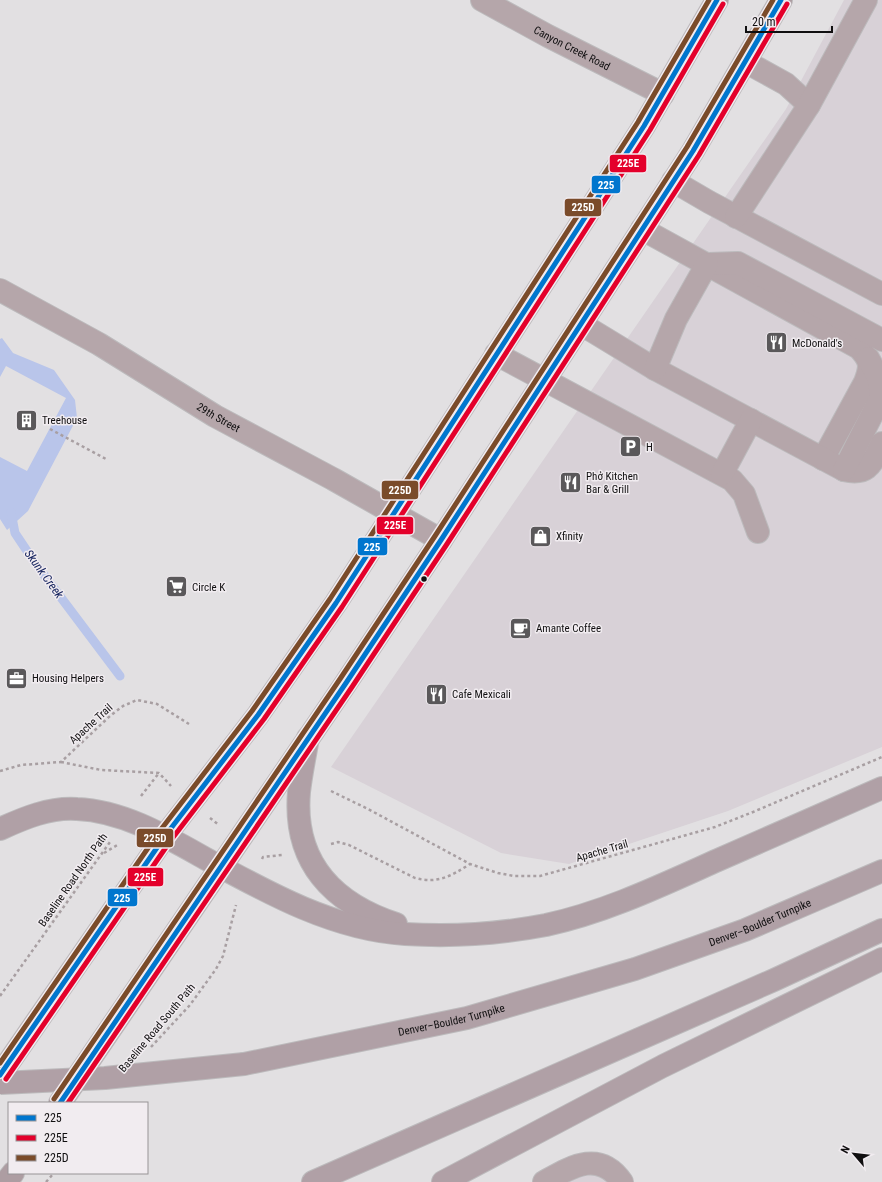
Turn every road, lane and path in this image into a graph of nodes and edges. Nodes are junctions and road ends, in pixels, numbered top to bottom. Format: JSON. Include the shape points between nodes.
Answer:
{"nodes":[{"id":1,"x":482,"y":0,"type":"edge"},
{"id":2,"x":717,"y":0,"type":"edge"},
{"id":3,"x":780,"y":0,"type":"edge"},
{"id":4,"x":866,"y":0,"type":"edge"},
{"id":5,"x":746,"y":62,"type":"junction"},
{"id":6,"x":663,"y":94,"type":"junction"},
{"id":7,"x":809,"y":104,"type":"junction"},
{"id":8,"x":673,"y":181,"type":"junction"},
{"id":9,"x":736,"y":217,"type":"junction"},
{"id":10,"x":642,"y":229,"type":"junction"},
{"id":11,"x":707,"y":264,"type":"junction"},
{"id":12,"x":0,"y":290,"type":"edge"},
{"id":13,"x":882,"y":294,"type":"edge"},
{"id":14,"x":581,"y":324,"type":"junction"},
{"id":15,"x":882,"y":340,"type":"edge"},
{"id":16,"x":496,"y":354,"type":"junction"},
{"id":17,"x":868,"y":358,"type":"junction"},
{"id":18,"x":655,"y":369,"type":"junction"},
{"id":19,"x":543,"y":380,"type":"junction"},
{"id":20,"x":750,"y":420,"type":"junction"},
{"id":21,"x":50,"y":429,"type":"dead end"},
{"id":22,"x":882,"y":444,"type":"edge"},
{"id":23,"x":106,"y":459,"type":"dead end"},
{"id":24,"x":823,"y":459,"type":"junction"},
{"id":25,"x":844,"y":470,"type":"junction"},
{"id":26,"x":722,"y":474,"type":"junction"},
{"id":27,"x":393,"y":513,"type":"junction"},
{"id":28,"x":758,"y":532,"type":"dead end"},
{"id":29,"x":441,"y":540,"type":"junction"},
{"id":30,"x":189,"y":724,"type":"dead end"},
{"id":31,"x":308,"y":738,"type":"junction"},
{"id":32,"x":882,"y":757,"type":"edge"},
{"id":33,"x":61,"y":762,"type":"junction"},
{"id":34,"x":0,"y":771,"type":"edge"},
{"id":35,"x":882,"y":788,"type":"edge"},
{"id":36,"x":330,"y":790,"type":"dead end"},
{"id":37,"x":125,"y":819,"type":"junction"},
{"id":38,"x":0,"y":829,"type":"edge"},
{"id":39,"x":165,"y":836,"type":"junction"},
{"id":40,"x":305,"y":850,"type":"junction"},
{"id":41,"x":470,"y":864,"type":"junction"},
{"id":42,"x":220,"y":867,"type":"junction"},
{"id":43,"x":882,"y":871,"type":"edge"},
{"id":44,"x":247,"y":880,"type":"junction"},
{"id":45,"x":882,"y":930,"type":"edge"},
{"id":46,"x":429,"y":935,"type":"junction"},
{"id":47,"x":882,"y":959,"type":"edge"},
{"id":48,"x":0,"y":996,"type":"edge"},
{"id":49,"x":150,"y":1049,"type":"dead end"},
{"id":50,"x":0,"y":1075,"type":"edge"},
{"id":51,"x":0,"y":1083,"type":"edge"},
{"id":52,"x":61,"y":1102,"type":"edge"},
{"id":53,"x":53,"y":1174,"type":"edge"},
{"id":54,"x":46,"y":1182,"type":"edge"},
{"id":55,"x":313,"y":1182,"type":"edge"},
{"id":56,"x":443,"y":1182,"type":"edge"},
{"id":57,"x":544,"y":1182,"type":"edge"},
{"id":58,"x":622,"y":1182,"type":"edge"}],
"edges":[{"from":1,"to":6,"type":"street","name":"Canyon Creek Road"},
{"from":2,"to":6,"type":"main road"},
{"from":3,"to":5,"type":"main road"},
{"from":4,"to":7,"type":"street"},
{"from":5,"to":7,"type":"street","via":[[786,84]]},
{"from":5,"to":8,"type":"main road"},
{"from":6,"to":16,"type":"main road"},
{"from":7,"to":9,"type":"street"},
{"from":8,"to":9,"type":"street"},
{"from":8,"to":10,"type":"main road"},
{"from":9,"to":13,"type":"street"},
{"from":10,"to":11,"type":"street"},
{"from":10,"to":14,"type":"main road"},
{"from":11,"to":15,"type":"street","via":[[738,263]]},
{"from":11,"to":17,"type":"street","via":[[859,348]]},
{"from":11,"to":18,"type":"street","via":[[676,319]]},
{"from":12,"to":27,"type":"street","name":"29th Street","via":[[94,341],[215,416]]},
{"from":14,"to":18,"type":"street"},
{"from":14,"to":19,"type":"main road"},
{"from":16,"to":19,"type":"street"},
{"from":16,"to":27,"type":"main road"},
{"from":17,"to":24,"type":"street","via":[[870,369],[865,382]]},
{"from":17,"to":25,"type":"street","via":[[882,387],[880,399]]},
{"from":18,"to":20,"type":"street"},
{"from":19,"to":26,"type":"street"},
{"from":19,"to":29,"type":"main road"},
{"from":20,"to":24,"type":"street"},
{"from":20,"to":26,"type":"street"},
{"from":21,"to":23,"type":"path"},
{"from":22,"to":25,"type":"street","via":[[866,469],[860,472]]},
{"from":24,"to":25,"type":"street"},
{"from":26,"to":28,"type":"street","via":[[740,487]]},
{"from":27,"to":29,"type":"street","name":"29th Street"},
{"from":27,"to":39,"type":"main road","via":[[286,677]]},
{"from":29,"to":31,"type":"main road"},
{"from":30,"to":33,"type":"path","name":"Apache Trail","via":[[156,704],[136,700],[110,716]]},
{"from":31,"to":40,"type":"highway","via":[[299,792],[300,828]]},
{"from":31,"to":42,"type":"main road"},
{"from":32,"to":41,"type":"path","name":"Apache Trail","via":[[715,827],[559,872],[540,876],[514,876]]},
{"from":33,"to":34,"type":"path","via":[[21,765]]},
{"from":33,"to":37,"type":"path","name":"Baseline Road North Path","via":[[101,770],[158,773]]},
{"from":35,"to":46,"type":"highway","via":[[638,896],[593,912],[547,924],[499,932]]},
{"from":36,"to":41,"type":"path","name":"Apache Trail"},
{"from":37,"to":38,"type":"highway","via":[[74,808],[38,813]]},
{"from":37,"to":39,"type":"highway"},
{"from":37,"to":48,"type":"path","name":"Baseline Road North Path"},
{"from":39,"to":42,"type":"highway"},
{"from":39,"to":50,"type":"main road"},
{"from":40,"to":41,"type":"path","name":"Baseline Road South Path","via":[[338,842],[361,850],[423,880],[449,878]]},
{"from":40,"to":44,"type":"path","name":"Baseline Road South Path","via":[[263,857]]},
{"from":40,"to":46,"type":"highway","via":[[324,881],[340,896],[377,917]]},
{"from":42,"to":44,"type":"highway"},
{"from":42,"to":52,"type":"main road"},
{"from":43,"to":51,"type":"highway","name":"Denver–Boulder Turnpike","bridge":true,"via":[[745,930],[635,970],[467,1018],[244,1064],[106,1078]]},
{"from":44,"to":46,"type":"highway","via":[[303,907],[346,923],[387,932]]},
{"from":44,"to":49,"type":"path","name":"Baseline Road South Path","via":[[234,910],[223,956],[216,969],[181,1016]]},
{"from":45,"to":55,"type":"highway"},
{"from":47,"to":56,"type":"highway","via":[[663,1066]]},
{"from":53,"to":54,"type":"path"},
{"from":57,"to":58,"type":"street","via":[[581,1163],[605,1167],[614,1172]]}]}
